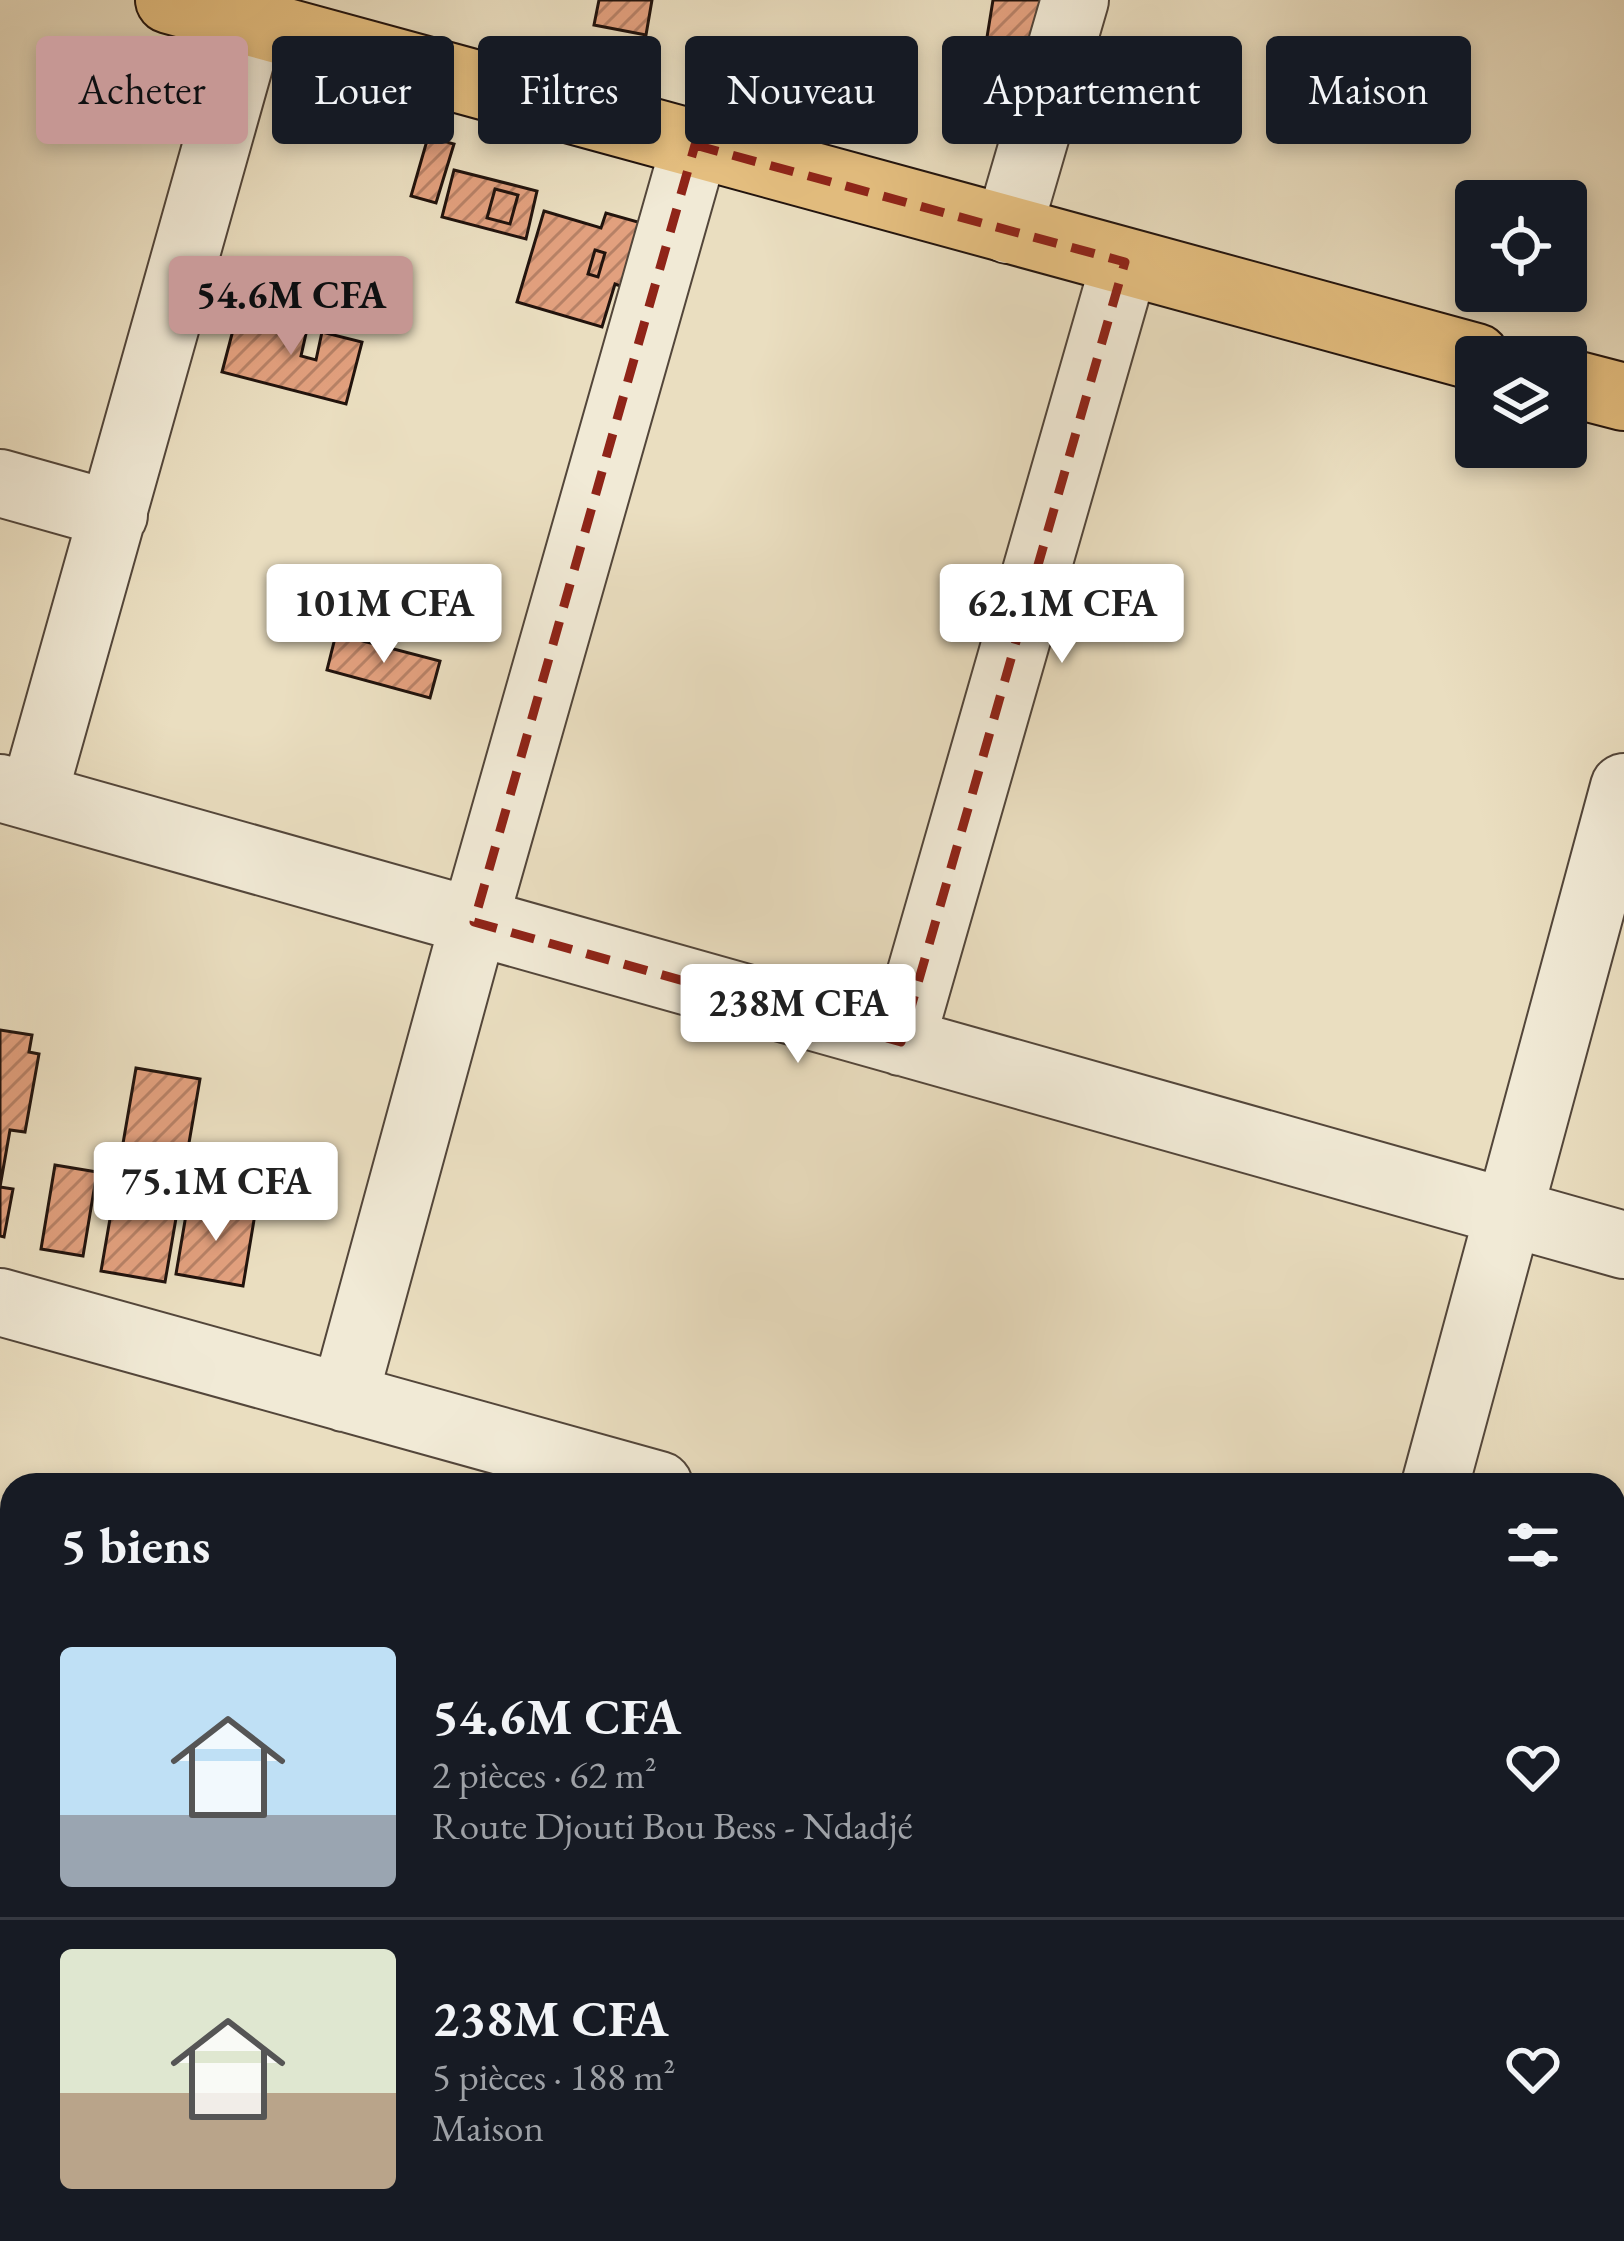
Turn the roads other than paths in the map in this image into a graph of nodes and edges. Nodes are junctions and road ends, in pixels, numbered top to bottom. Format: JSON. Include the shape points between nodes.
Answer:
{"nodes":[{"id":1,"x":1075,"y":0,"type":"edge"},
{"id":2,"x":205,"y":8,"type":"edge"},
{"id":3,"x":695,"y":145,"type":"junction"},
{"id":4,"x":1009,"y":230,"type":"junction"},
{"id":5,"x":1125,"y":262,"type":"junction"},
{"id":6,"x":1455,"y":351,"type":"edge"},
{"id":7,"x":1587,"y":388,"type":"edge"},
{"id":8,"x":1624,"y":398,"type":"edge"},
{"id":9,"x":0,"y":483,"type":"edge"},
{"id":10,"x":114,"y":515,"type":"junction"},
{"id":11,"x":1624,"y":787,"type":"edge"},
{"id":12,"x":16,"y":792,"type":"edge"},
{"id":13,"x":475,"y":922,"type":"junction"},
{"id":14,"x":901,"y":1042,"type":"junction"},
{"id":15,"x":1507,"y":1212,"type":"junction"},
{"id":16,"x":1624,"y":1245,"type":"edge"},
{"id":17,"x":0,"y":1302,"type":"edge"},
{"id":18,"x":344,"y":1398,"type":"junction"},
{"id":19,"x":616,"y":1473,"type":"edge"},
{"id":20,"x":1438,"y":1473,"type":"edge"}],
"edges":[{"from":1,"to":4,"type":"street"},
{"from":2,"to":3,"type":"main road"},
{"from":2,"to":10,"type":"street"},
{"from":3,"to":4,"type":"main road"},
{"from":3,"to":13,"type":"street"},
{"from":4,"to":5,"type":"main road"},
{"from":5,"to":6,"type":"main road"},
{"from":5,"to":14,"type":"street"},
{"from":7,"to":8,"type":"main road"},
{"from":9,"to":10,"type":"street"},
{"from":10,"to":12,"type":"street"},
{"from":11,"to":15,"type":"street"},
{"from":12,"to":13,"type":"street"},
{"from":13,"to":14,"type":"street"},
{"from":13,"to":18,"type":"street"},
{"from":14,"to":15,"type":"street"},
{"from":15,"to":16,"type":"street"},
{"from":15,"to":20,"type":"street"},
{"from":17,"to":18,"type":"street"},
{"from":18,"to":19,"type":"street"}]}
